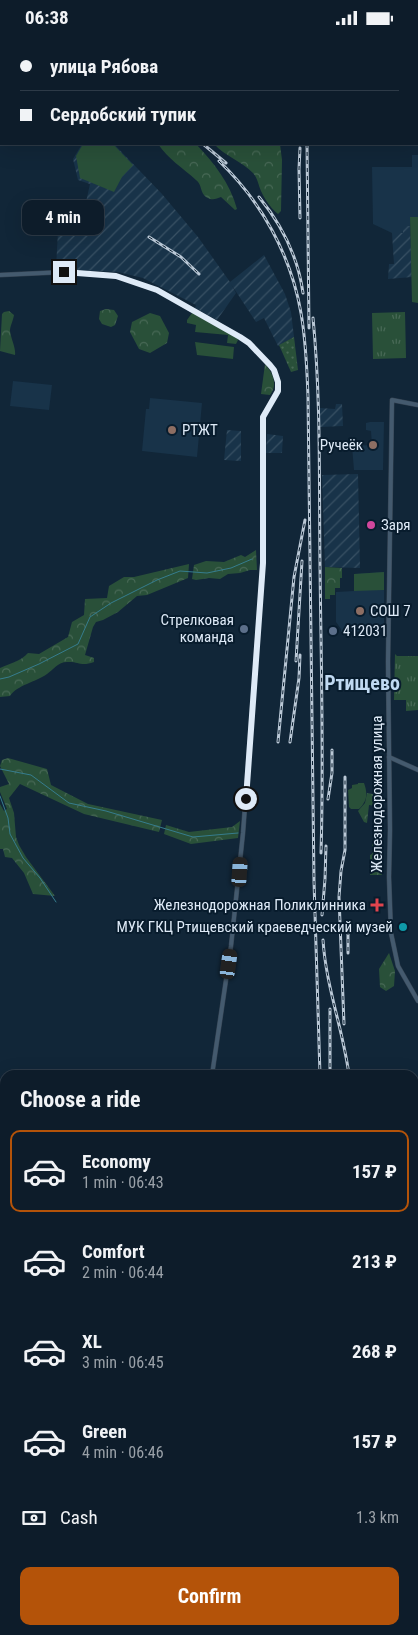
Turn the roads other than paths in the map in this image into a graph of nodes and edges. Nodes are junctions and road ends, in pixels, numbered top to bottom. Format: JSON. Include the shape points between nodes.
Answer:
{"nodes":[{"id":1,"x":0,"y":275,"type":"edge"},
{"id":2,"x":418,"y":405,"type":"edge"},
{"id":3,"x":389,"y":757,"type":"junction"},
{"id":4,"x":418,"y":771,"type":"edge"},
{"id":5,"x":418,"y":1001,"type":"edge"},
{"id":6,"x":213,"y":1070,"type":"edge"}],
"edges":[{"from":1,"to":6,"type":"street","via":[[64,272],[116,276],[157,290],[249,343],[276,376],[278,391],[263,417],[263,563],[244,833]]},
{"from":2,"to":3,"type":"street","name":"Железнодорожная улица","via":[[392,400]]},
{"from":3,"to":4,"type":"street"},
{"from":3,"to":5,"type":"street","name":"Железнодорожная улица","via":[[391,933],[398,966]]}]}
